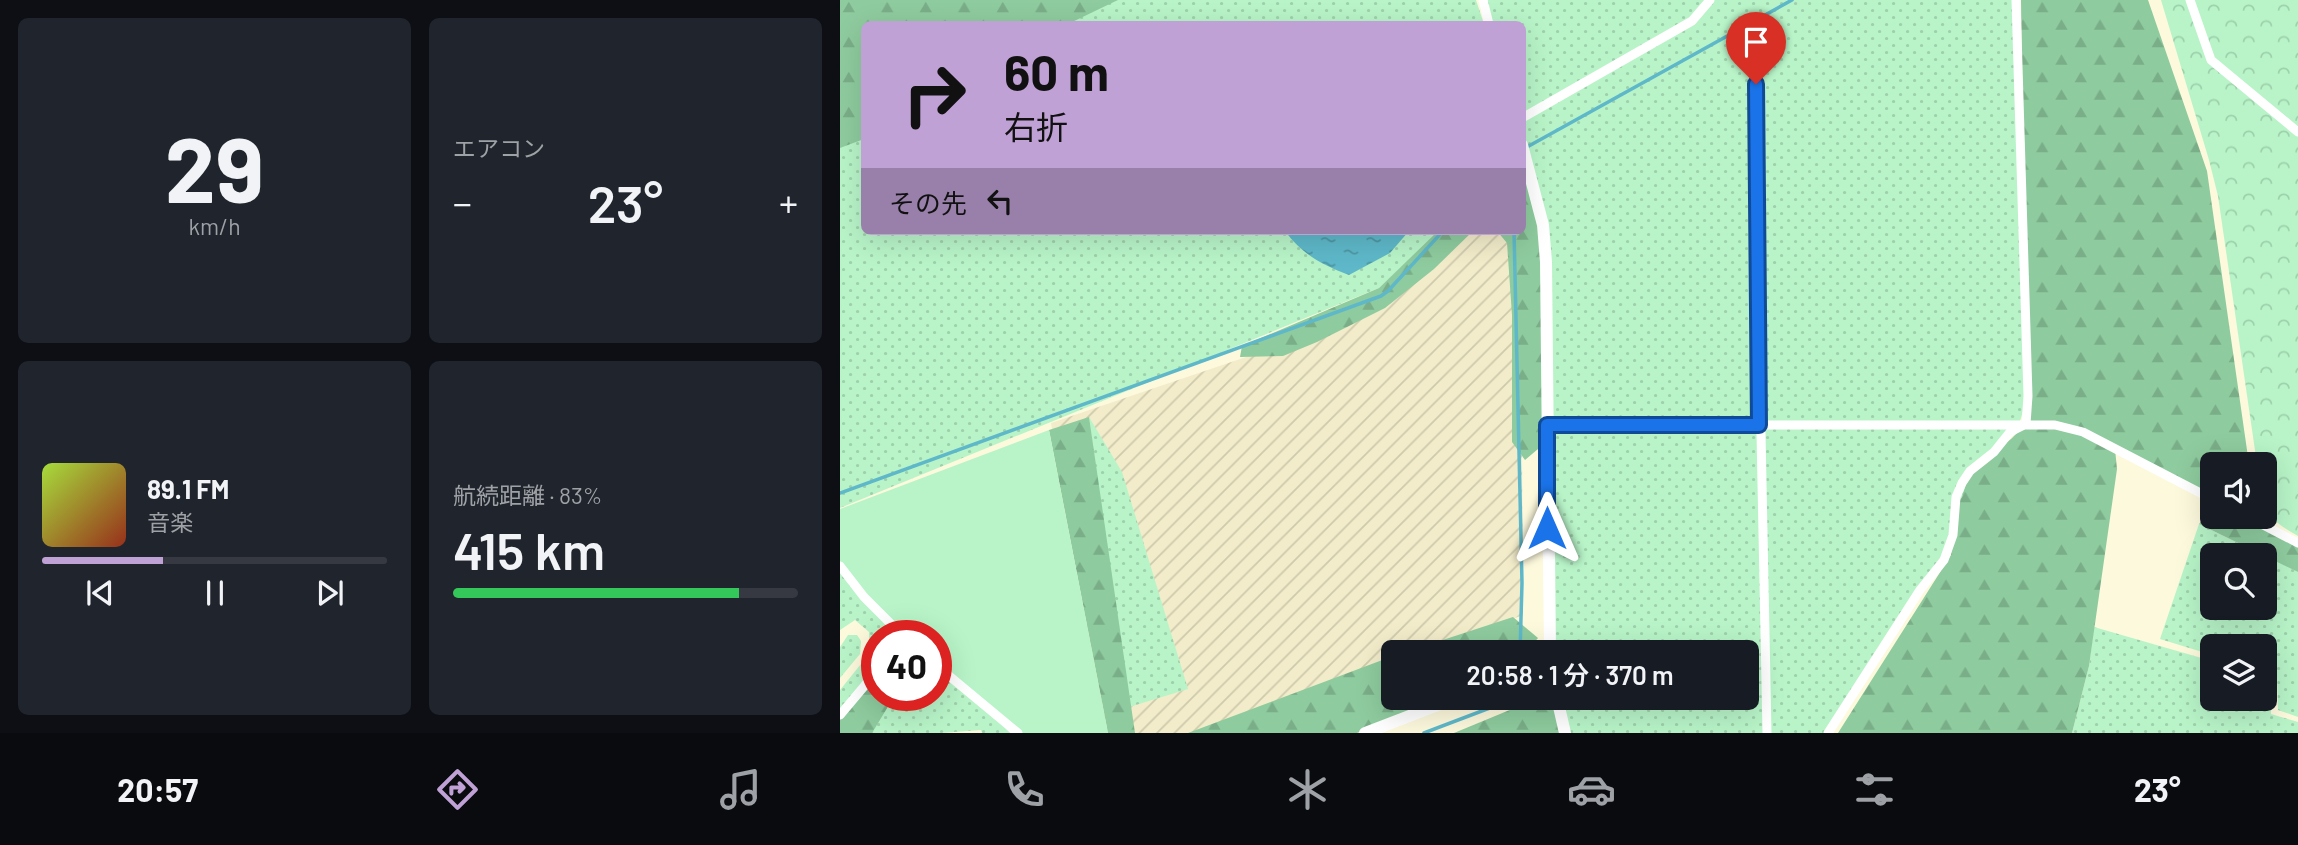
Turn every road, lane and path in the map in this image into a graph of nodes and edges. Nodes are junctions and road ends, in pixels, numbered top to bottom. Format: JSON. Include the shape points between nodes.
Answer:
{"nodes":[{"id":1,"x":1482,"y":0,"type":"edge"},
{"id":2,"x":1710,"y":0,"type":"edge"},
{"id":3,"x":2016,"y":0,"type":"edge"},
{"id":4,"x":2190,"y":0,"type":"edge"},
{"id":5,"x":1488,"y":21,"type":"edge"},
{"id":6,"x":1756,"y":60,"type":"dead end"},
{"id":7,"x":1526,"y":116,"type":"edge"},
{"id":8,"x":2298,"y":132,"type":"edge"},
{"id":9,"x":1526,"y":160,"type":"edge"},
{"id":10,"x":2026,"y":424,"type":"junction"},
{"id":11,"x":1547,"y":425,"type":"junction"},
{"id":12,"x":1759,"y":425,"type":"junction"},
{"id":13,"x":2200,"y":493,"type":"edge"},
{"id":14,"x":2271,"y":529,"type":"edge"},
{"id":15,"x":2298,"y":543,"type":"edge"},
{"id":16,"x":840,"y":566,"type":"edge"},
{"id":17,"x":887,"y":620,"type":"edge"},
{"id":18,"x":1550,"y":640,"type":"edge"},
{"id":19,"x":952,"y":678,"type":"edge"},
{"id":20,"x":861,"y":689,"type":"edge"},
{"id":21,"x":1425,"y":710,"type":"edge"},
{"id":22,"x":1560,"y":710,"type":"edge"},
{"id":23,"x":840,"y":715,"type":"edge"},
{"id":24,"x":1018,"y":733,"type":"edge"},
{"id":25,"x":1365,"y":733,"type":"edge"},
{"id":26,"x":1565,"y":733,"type":"edge"},
{"id":27,"x":1767,"y":733,"type":"edge"},
{"id":28,"x":1828,"y":733,"type":"edge"}],
"edges":[{"from":1,"to":5,"type":"street"},
{"from":2,"to":7,"type":"street","via":[[1692,21]]},
{"from":3,"to":10,"type":"street"},
{"from":4,"to":8,"type":"street","via":[[2211,60]]},
{"from":6,"to":12,"type":"street"},
{"from":9,"to":11,"type":"street","via":[[1543,225],[1546,262]]},
{"from":10,"to":12,"type":"street"},
{"from":10,"to":13,"type":"street","via":[[2083,432]]},
{"from":10,"to":28,"type":"street","via":[[2010,432],[1962,483],[1944,560]]},
{"from":11,"to":12,"type":"street"},
{"from":11,"to":18,"type":"street"},
{"from":12,"to":27,"type":"street"},
{"from":14,"to":15,"type":"street"},
{"from":16,"to":17,"type":"street"},
{"from":19,"to":24,"type":"street"},
{"from":20,"to":23,"type":"street"},
{"from":21,"to":25,"type":"street"},
{"from":22,"to":26,"type":"street"}]}
